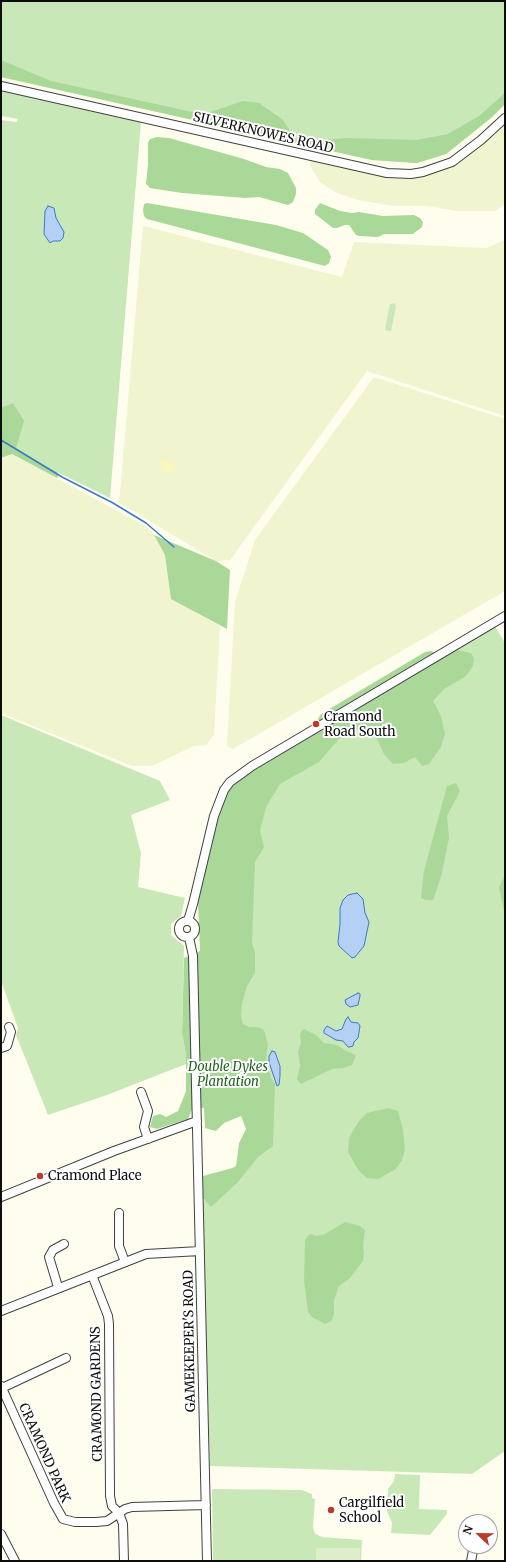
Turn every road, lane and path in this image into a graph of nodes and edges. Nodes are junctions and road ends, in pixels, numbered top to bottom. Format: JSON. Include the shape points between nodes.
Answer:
{"nodes":[{"id":1,"x":1,"y":86,"type":"edge"},
{"id":2,"x":505,"y":118,"type":"edge"},
{"id":3,"x":505,"y":616,"type":"edge"},
{"id":4,"x":188,"y":921,"type":"junction"},
{"id":5,"x":189,"y":937,"type":"junction"},
{"id":6,"x":9,"y":1027,"type":"dead end"},
{"id":7,"x":1,"y":1048,"type":"edge"},
{"id":8,"x":141,"y":1092,"type":"dead end"},
{"id":9,"x":197,"y":1120,"type":"junction"},
{"id":10,"x":148,"y":1139,"type":"junction"},
{"id":11,"x":1,"y":1197,"type":"edge"},
{"id":12,"x":119,"y":1213,"type":"dead end"},
{"id":13,"x":64,"y":1244,"type":"dead end"},
{"id":14,"x":200,"y":1251,"type":"junction"},
{"id":15,"x":125,"y":1262,"type":"junction"},
{"id":16,"x":92,"y":1275,"type":"junction"},
{"id":17,"x":58,"y":1288,"type":"junction"},
{"id":18,"x":1,"y":1310,"type":"edge"},
{"id":19,"x":66,"y":1358,"type":"dead end"},
{"id":20,"x":1,"y":1387,"type":"edge"},
{"id":21,"x":206,"y":1505,"type":"junction"},
{"id":22,"x":119,"y":1513,"type":"junction"},
{"id":23,"x":1,"y":1534,"type":"edge"},
{"id":24,"x":15,"y":1561,"type":"edge"},
{"id":25,"x":124,"y":1561,"type":"edge"},
{"id":26,"x":207,"y":1561,"type":"edge"}],
"edges":[{"from":1,"to":2,"type":"street","name":"SILVERKNOWES ROAD","via":[[387,173],[423,172],[452,162]]},
{"from":3,"to":4,"type":"street","via":[[252,766],[230,782],[224,790],[214,816]]},
{"from":4,"to":5,"type":"street","via":[[192,922],[195,929]]},
{"from":4,"to":5,"type":"street","via":[[180,924],[178,931],[182,936]]},
{"from":5,"to":9,"type":"street","name":"GAMEKEEPER'S ROAD","via":[[193,956]]},
{"from":6,"to":7,"type":"street","via":[[11,1032],[7,1046]]},
{"from":8,"to":10,"type":"street","via":[[148,1111],[144,1126]]},
{"from":9,"to":10,"type":"street"},
{"from":9,"to":14,"type":"street","name":"GAMEKEEPER'S ROAD"},
{"from":10,"to":11,"type":"street"},
{"from":12,"to":15,"type":"street","via":[[119,1246]]},
{"from":13,"to":17,"type":"street","via":[[53,1250],[48,1257]]},
{"from":14,"to":15,"type":"street","via":[[153,1253]]},
{"from":14,"to":21,"type":"street","name":"GAMEKEEPER'S ROAD"},
{"from":15,"to":16,"type":"street"},
{"from":16,"to":17,"type":"street"},
{"from":16,"to":22,"type":"street","name":"CRAMOND GARDENS","via":[[109,1324],[110,1496],[112,1506]]},
{"from":17,"to":18,"type":"street"},
{"from":19,"to":20,"type":"street"},
{"from":20,"to":22,"type":"street","name":"CRAMOND PARK","via":[[60,1516],[69,1521],[96,1522],[107,1521]]},
{"from":21,"to":22,"type":"street","name":"CRAMOND PARK","via":[[132,1507]]},
{"from":21,"to":26,"type":"street","name":"GAMEKEEPER'S ROAD"},
{"from":22,"to":25,"type":"street","name":"CRAMOND GARDENS","via":[[123,1524]]},
{"from":23,"to":24,"type":"street"}]}
